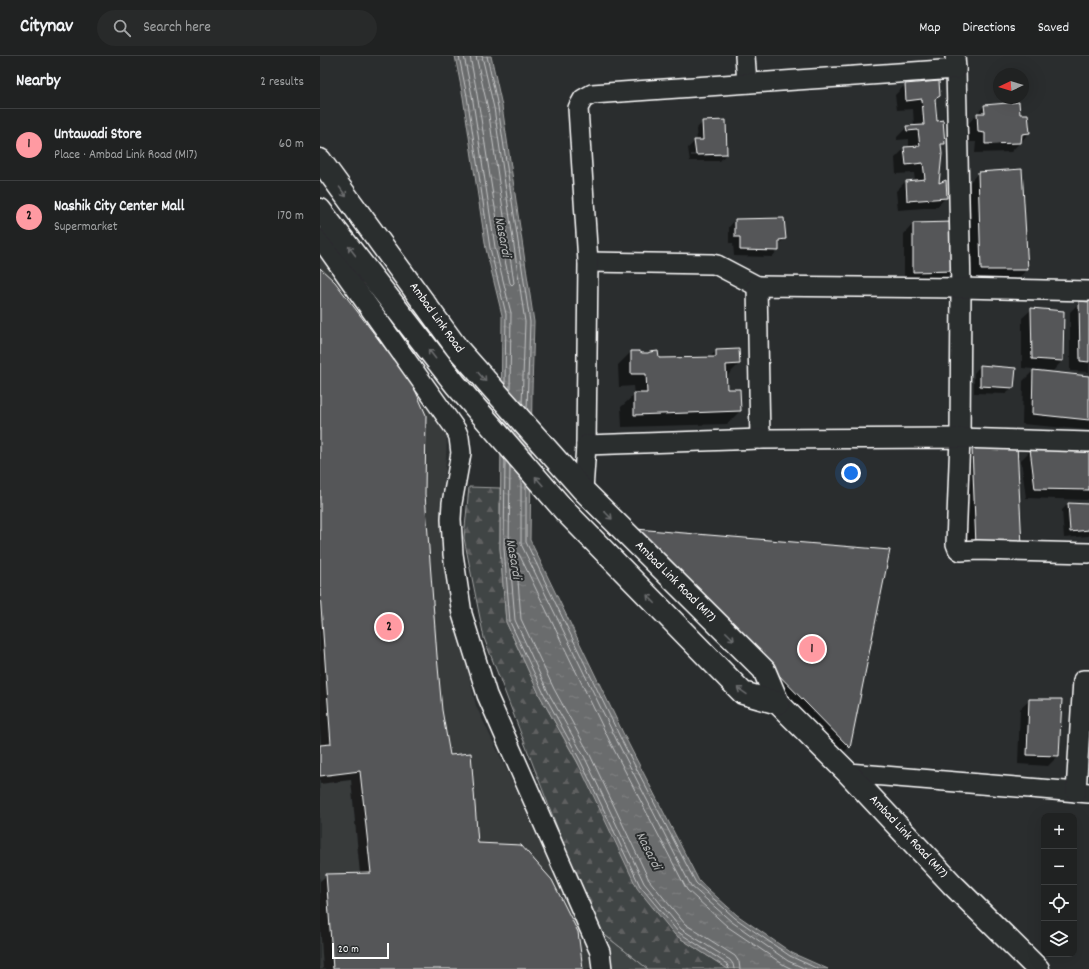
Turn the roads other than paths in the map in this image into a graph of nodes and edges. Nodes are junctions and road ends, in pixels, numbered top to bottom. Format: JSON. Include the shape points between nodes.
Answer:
{"nodes":[{"id":1,"x":745,"y":56,"type":"edge"},
{"id":2,"x":956,"y":62,"type":"edge"},
{"id":3,"x":747,"y":83,"type":"junction"},
{"id":4,"x":320,"y":160,"type":"edge"},
{"id":5,"x":320,"y":210,"type":"edge"},
{"id":6,"x":328,"y":239,"type":"edge"},
{"id":7,"x":588,"y":262,"type":"junction"},
{"id":8,"x":757,"y":286,"type":"junction"},
{"id":9,"x":961,"y":288,"type":"junction"},
{"id":10,"x":1089,"y":291,"type":"edge"},
{"id":11,"x":960,"y":438,"type":"junction"},
{"id":12,"x":760,"y":439,"type":"junction"},
{"id":13,"x":1089,"y":442,"type":"edge"},
{"id":14,"x":586,"y":445,"type":"junction"},
{"id":15,"x":561,"y":467,"type":"joint"},
{"id":16,"x":583,"y":490,"type":"junction"},
{"id":17,"x":565,"y":511,"type":"joint"},
{"id":18,"x":1089,"y":552,"type":"edge"},
{"id":19,"x":1089,"y":680,"type":"edge"},
{"id":20,"x":778,"y":703,"type":"junction"},
{"id":21,"x":848,"y":774,"type":"junction"},
{"id":22,"x":1082,"y":793,"type":"edge"},
{"id":23,"x":602,"y":969,"type":"edge"},
{"id":24,"x":1038,"y":969,"type":"edge"}],
"edges":[{"from":1,"to":3,"type":"street"},
{"from":2,"to":3,"type":"street"},
{"from":2,"to":9,"type":"street"},
{"from":3,"to":7,"type":"street","via":[[592,94],[583,100],[578,108]]},
{"from":4,"to":15,"type":"main road","name":"Ambad Link Road","one_way":true,"via":[[457,348]]},
{"from":5,"to":6,"type":"main road","name":"Ambad Link Road"},
{"from":17,"to":6,"type":"main road","name":"Ambad Link Road","one_way":true},
{"from":6,"to":23,"type":"street","via":[[459,437],[462,453],[451,519],[453,554],[462,614],[487,695],[600,952]]},
{"from":7,"to":8,"type":"street","via":[[712,264]]},
{"from":7,"to":14,"type":"street"},
{"from":8,"to":9,"type":"street"},
{"from":8,"to":12,"type":"street"},
{"from":9,"to":10,"type":"street"},
{"from":9,"to":11,"type":"street"},
{"from":11,"to":12,"type":"street"},
{"from":11,"to":13,"type":"street"},
{"from":11,"to":18,"type":"street","via":[[956,544],[958,549]]},
{"from":12,"to":14,"type":"street"},
{"from":14,"to":16,"type":"street"},
{"from":15,"to":16,"type":"main road","name":"Ambad Link Road (M17)"},
{"from":16,"to":20,"type":"main road","name":"Ambad Link Road (M17)","one_way":true,"via":[[764,670]]},
{"from":20,"to":17,"type":"main road","name":"Ambad Link Road (M17)","one_way":true,"via":[[743,693]]},
{"from":19,"to":22,"type":"street","via":[[1083,680]]},
{"from":20,"to":21,"type":"main road","name":"Ambad Link Road (M17)"},
{"from":21,"to":22,"type":"street"},
{"from":21,"to":24,"type":"main road","name":"Ambad Link Road (M17)","via":[[952,884]]}]}
